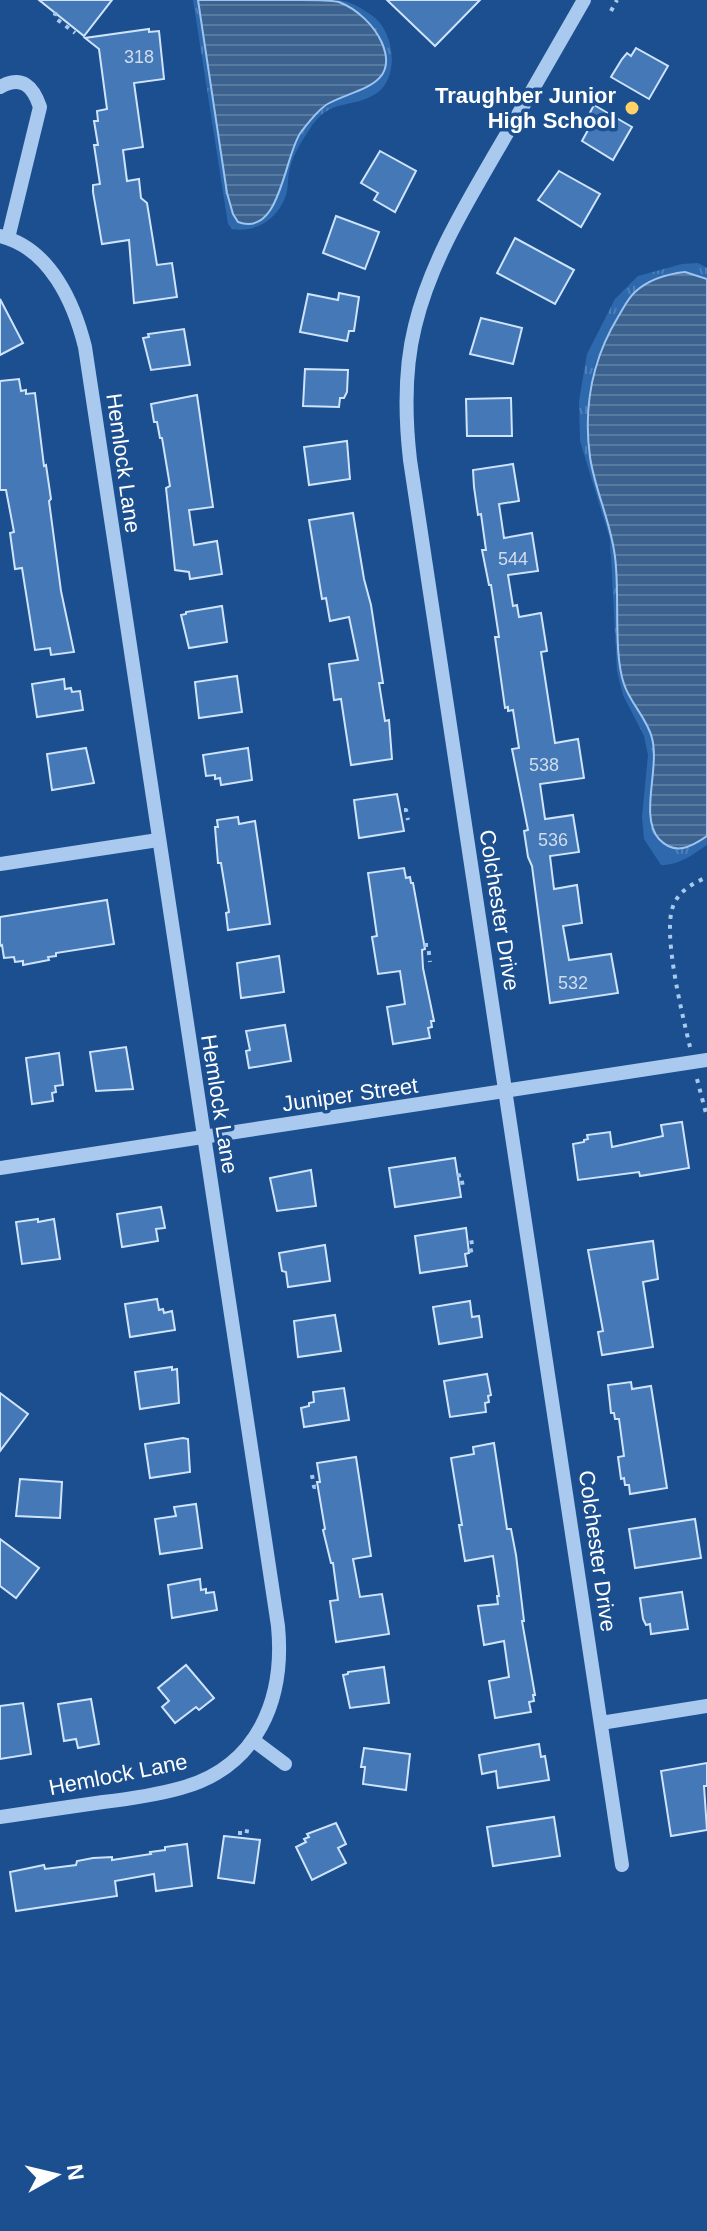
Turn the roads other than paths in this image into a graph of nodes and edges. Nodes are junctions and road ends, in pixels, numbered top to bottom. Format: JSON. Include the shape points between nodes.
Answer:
{"nodes":[{"id":1,"x":584,"y":0,"type":"edge"},
{"id":2,"x":0,"y":87,"type":"edge"},
{"id":3,"x":4,"y":237,"type":"edge"},
{"id":4,"x":158,"y":840,"type":"junction"},
{"id":5,"x":0,"y":864,"type":"edge"},
{"id":6,"x":707,"y":1060,"type":"edge"},
{"id":7,"x":505,"y":1092,"type":"junction"},
{"id":8,"x":203,"y":1137,"type":"junction"},
{"id":9,"x":0,"y":1168,"type":"edge"},
{"id":10,"x":707,"y":1706,"type":"edge"},
{"id":11,"x":601,"y":1723,"type":"junction"},
{"id":12,"x":253,"y":1740,"type":"junction"},
{"id":13,"x":285,"y":1764,"type":"dead end"},
{"id":14,"x":0,"y":1817,"type":"edge"},
{"id":15,"x":622,"y":1865,"type":"dead end"}],
"edges":[{"from":1,"to":7,"type":"street","name":"Colchester Drive","via":[[442,250],[420,305],[408,364],[410,460]]},
{"from":2,"to":3,"type":"street","via":[[24,83],[35,90],[40,107]]},
{"from":3,"to":4,"type":"street","name":"Hemlock Lane","via":[[49,269],[68,295],[85,347]]},
{"from":4,"to":5,"type":"street"},
{"from":4,"to":8,"type":"street","name":"Hemlock Lane"},
{"from":6,"to":7,"type":"street","name":"Juniper Street"},
{"from":7,"to":8,"type":"street","name":"Juniper Street"},
{"from":7,"to":11,"type":"street","name":"Colchester Drive"},
{"from":8,"to":9,"type":"street","name":"Juniper Street"},
{"from":8,"to":12,"type":"street","name":"Hemlock Lane","via":[[279,1640],[274,1696]]},
{"from":10,"to":11,"type":"street"},
{"from":11,"to":15,"type":"street","name":"Colchester Drive"},
{"from":12,"to":13,"type":"street"},
{"from":12,"to":14,"type":"street","name":"Hemlock Lane","via":[[217,1773],[181,1788]]}]}
